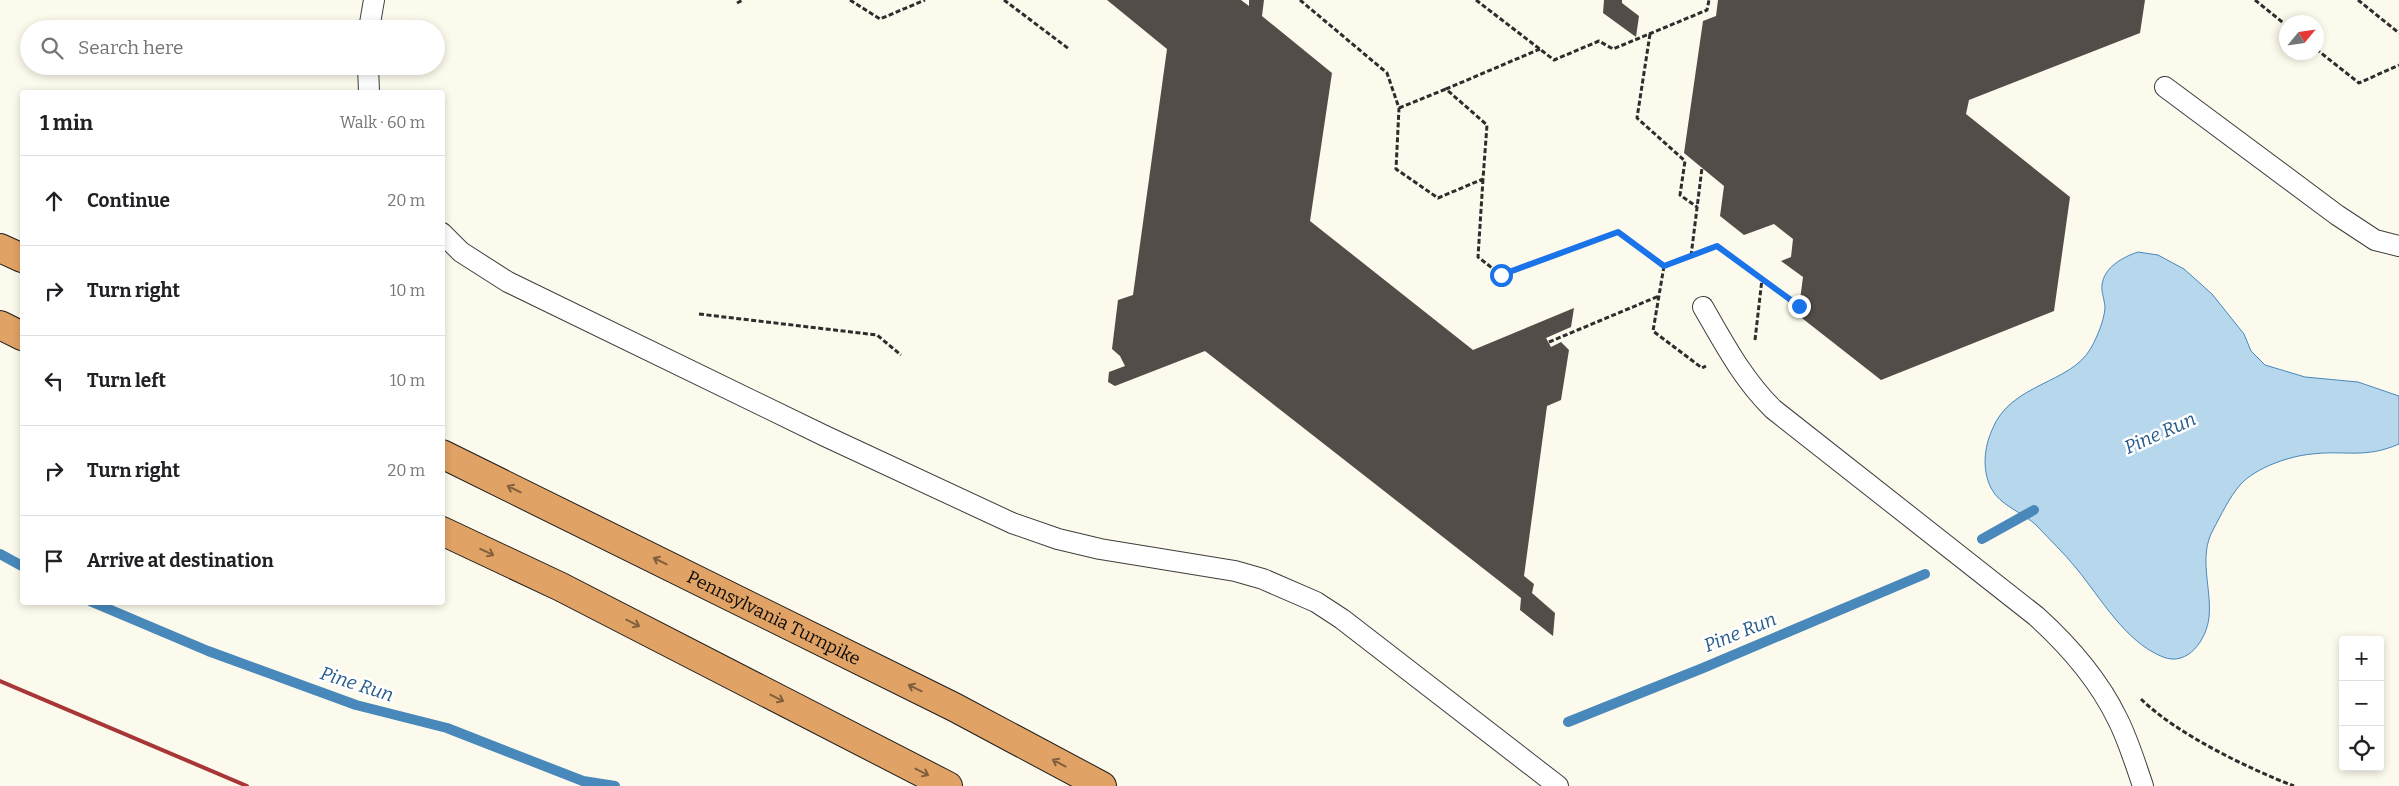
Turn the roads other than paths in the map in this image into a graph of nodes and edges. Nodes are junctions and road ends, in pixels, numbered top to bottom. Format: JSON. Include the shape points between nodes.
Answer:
{"nodes":[{"id":1,"x":374,"y":0,"type":"edge"},
{"id":2,"x":371,"y":20,"type":"edge"},
{"id":3,"x":368,"y":75,"type":"edge"},
{"id":4,"x":2165,"y":87,"type":"dead end"},
{"id":5,"x":369,"y":90,"type":"edge"},
{"id":6,"x":445,"y":236,"type":"edge"},
{"id":7,"x":2399,"y":246,"type":"edge"},
{"id":8,"x":0,"y":248,"type":"edge"},
{"id":9,"x":20,"y":257,"type":"edge"},
{"id":10,"x":1703,"y":307,"type":"dead end"},
{"id":11,"x":0,"y":325,"type":"edge"},
{"id":12,"x":20,"y":335,"type":"edge"},
{"id":13,"x":445,"y":455,"type":"edge"},
{"id":14,"x":445,"y":532,"type":"edge"},
{"id":15,"x":948,"y":786,"type":"edge"},
{"id":16,"x":1102,"y":786,"type":"edge"},
{"id":17,"x":1558,"y":786,"type":"edge"},
{"id":18,"x":2143,"y":786,"type":"edge"}],
"edges":[{"from":1,"to":2,"type":"lane"},
{"from":3,"to":5,"type":"lane"},
{"from":4,"to":7,"type":"lane","via":[[2337,215],[2375,240]]},
{"from":6,"to":17,"type":"lane","via":[[461,252],[508,282],[824,436],[1012,523],[1100,549],[1235,571],[1316,602]]},
{"from":8,"to":9,"type":"highway"},
{"from":10,"to":18,"type":"lane","via":[[1738,369],[1773,409],[2057,635],[2106,696]]},
{"from":11,"to":12,"type":"highway"},
{"from":16,"to":13,"type":"highway","name":"Pennsylvania Turnpike","one_way":true,"via":[[954,707]]},
{"from":14,"to":15,"type":"highway","one_way":true,"via":[[562,587]]}]}
